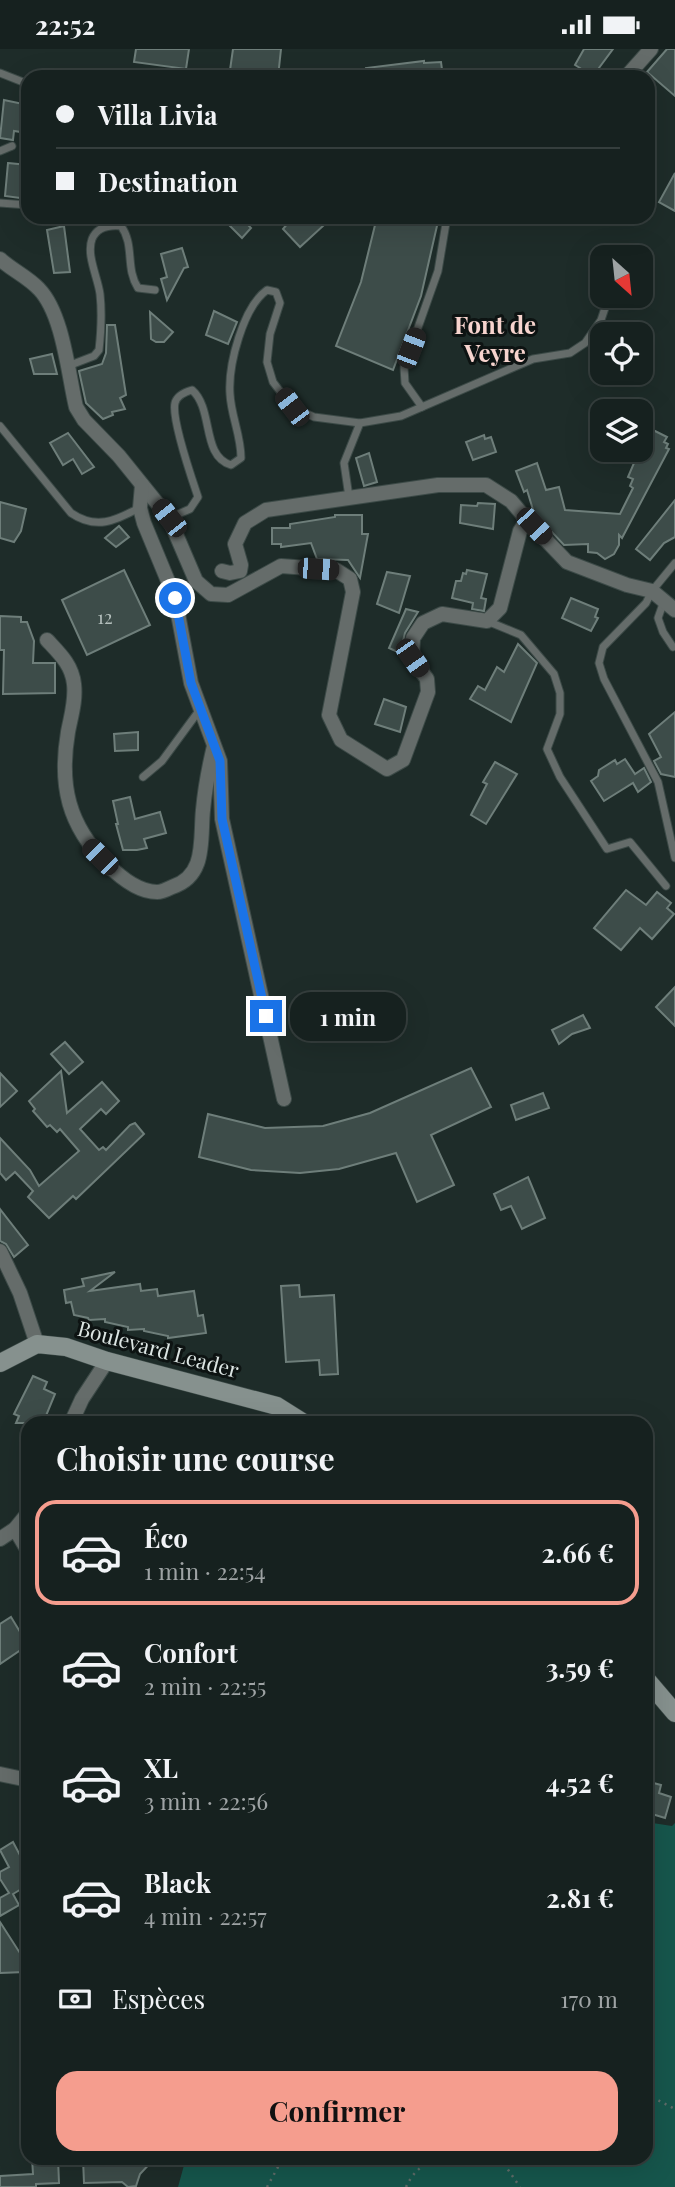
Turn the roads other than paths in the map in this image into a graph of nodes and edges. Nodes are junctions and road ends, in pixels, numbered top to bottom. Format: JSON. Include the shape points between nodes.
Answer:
{"nodes":[{"id":1,"x":651,"y":49,"type":"edge"},
{"id":2,"x":632,"y":70,"type":"edge"},
{"id":3,"x":0,"y":73,"type":"edge"},
{"id":4,"x":21,"y":81,"type":"edge"},
{"id":5,"x":12,"y":146,"type":"dead end"},
{"id":6,"x":0,"y":151,"type":"edge"},
{"id":7,"x":0,"y":203,"type":"edge"},
{"id":8,"x":21,"y":204,"type":"edge"},
{"id":9,"x":446,"y":224,"type":"edge"},
{"id":10,"x":0,"y":259,"type":"edge"},
{"id":11,"x":155,"y":290,"type":"dead end"},
{"id":12,"x":605,"y":308,"type":"dead end"},
{"id":13,"x":66,"y":366,"type":"junction"},
{"id":14,"x":422,"y":407,"type":"junction"},
{"id":15,"x":360,"y":423,"type":"junction"},
{"id":16,"x":0,"y":426,"type":"edge"},
{"id":17,"x":142,"y":485,"type":"junction"},
{"id":18,"x":349,"y":496,"type":"junction"},
{"id":19,"x":140,"y":508,"type":"junction"},
{"id":20,"x":169,"y":518,"type":"junction"},
{"id":21,"x":527,"y":520,"type":"junction"},
{"id":22,"x":675,"y":563,"type":"edge"},
{"id":23,"x":222,"y":571,"type":"dead end"},
{"id":24,"x":652,"y":591,"type":"junction"},
{"id":25,"x":670,"y":605,"type":"edge"},
{"id":26,"x":487,"y":621,"type":"junction"},
{"id":27,"x":47,"y":640,"type":"dead end"},
{"id":28,"x":673,"y":647,"type":"edge"},
{"id":29,"x":201,"y":707,"type":"junction"},
{"id":30,"x":215,"y":741,"type":"junction"},
{"id":31,"x":143,"y":778,"type":"dead end"},
{"id":32,"x":675,"y":858,"type":"edge"},
{"id":33,"x":666,"y":886,"type":"dead end"},
{"id":34,"x":284,"y":1099,"type":"dead end"},
{"id":35,"x":0,"y":1251,"type":"edge"},
{"id":36,"x":37,"y":1343,"type":"junction"},
{"id":37,"x":107,"y":1361,"type":"junction"},
{"id":38,"x":0,"y":1363,"type":"edge"},
{"id":39,"x":74,"y":1416,"type":"edge"},
{"id":40,"x":293,"y":1416,"type":"edge"},
{"id":41,"x":21,"y":1522,"type":"edge"},
{"id":42,"x":15,"y":1529,"type":"junction"},
{"id":43,"x":0,"y":1539,"type":"edge"},
{"id":44,"x":21,"y":1539,"type":"edge"},
{"id":45,"x":653,"y":1687,"type":"edge"},
{"id":46,"x":675,"y":1713,"type":"edge"},
{"id":47,"x":0,"y":1774,"type":"edge"},
{"id":48,"x":21,"y":1778,"type":"edge"}],
"edges":[{"from":1,"to":2,"type":"street"},
{"from":3,"to":4,"type":"lane"},
{"from":5,"to":6,"type":"lane"},
{"from":7,"to":8,"type":"lane"},
{"from":9,"to":14,"type":"lane","via":[[438,271],[404,367],[405,383]]},
{"from":10,"to":13,"type":"street","via":[[47,297]]},
{"from":11,"to":13,"type":"lane","via":[[138,288],[132,279],[129,241],[121,226],[99,230],[92,239],[100,293],[99,350]]},
{"from":12,"to":14,"type":"lane","via":[[585,343],[570,353],[533,359]]},
{"from":13,"to":17,"type":"street","via":[[76,408]]},
{"from":14,"to":15,"type":"lane"},
{"from":15,"to":18,"type":"lane","via":[[344,463]]},
{"from":15,"to":20,"type":"lane","via":[[314,417],[292,407],[273,382],[267,362],[280,303],[276,292],[267,290],[257,297],[231,365],[230,395],[241,458],[231,465],[223,463],[215,454],[202,399],[192,390],[182,394],[175,403],[176,419],[198,497],[190,509]]},
{"from":16,"to":19,"type":"lane","via":[[82,521],[113,522]]},
{"from":17,"to":19,"type":"street"},
{"from":17,"to":20,"type":"street"},
{"from":18,"to":21,"type":"street","via":[[438,485],[486,485],[511,501]]},
{"from":18,"to":23,"type":"street","via":[[266,510],[245,523],[234,544],[240,571]]},
{"from":19,"to":29,"type":"street","via":[[175,598],[185,659]]},
{"from":20,"to":26,"type":"street","via":[[196,581],[211,594],[228,595],[281,566],[337,570],[350,579],[353,592],[329,715],[341,740],[387,769],[404,760],[428,692],[427,679],[412,658],[413,638],[423,623],[442,614]]},
{"from":21,"to":24,"type":"street","via":[[568,562]]},
{"from":21,"to":26,"type":"street","via":[[520,530],[500,608]]},
{"from":22,"to":24,"type":"lane"},
{"from":24,"to":25,"type":"street"},
{"from":24,"to":32,"type":"lane","via":[[646,603],[603,646],[599,663],[658,782]]},
{"from":25,"to":28,"type":"lane","via":[[658,618]]},
{"from":26,"to":33,"type":"lane","via":[[521,635],[554,674],[560,714],[547,750],[607,849],[630,842]]},
{"from":27,"to":30,"type":"street","via":[[68,662],[74,683],[64,784],[74,818],[89,846],[135,887],[157,892],[192,876],[199,861]]},
{"from":29,"to":30,"type":"street"},
{"from":29,"to":31,"type":"lane","via":[[162,761]]},
{"from":30,"to":34,"type":"street","via":[[222,819]]},
{"from":35,"to":36,"type":"street"},
{"from":36,"to":37,"type":"street","name":"Boulevard Leader"},
{"from":36,"to":38,"type":"street"},
{"from":37,"to":39,"type":"street"},
{"from":37,"to":40,"type":"street","name":"Boulevard Leader","via":[[277,1406]]},
{"from":41,"to":42,"type":"street"},
{"from":42,"to":43,"type":"street"},
{"from":42,"to":44,"type":"street"},
{"from":45,"to":46,"type":"street"},
{"from":47,"to":48,"type":"street"}]}
